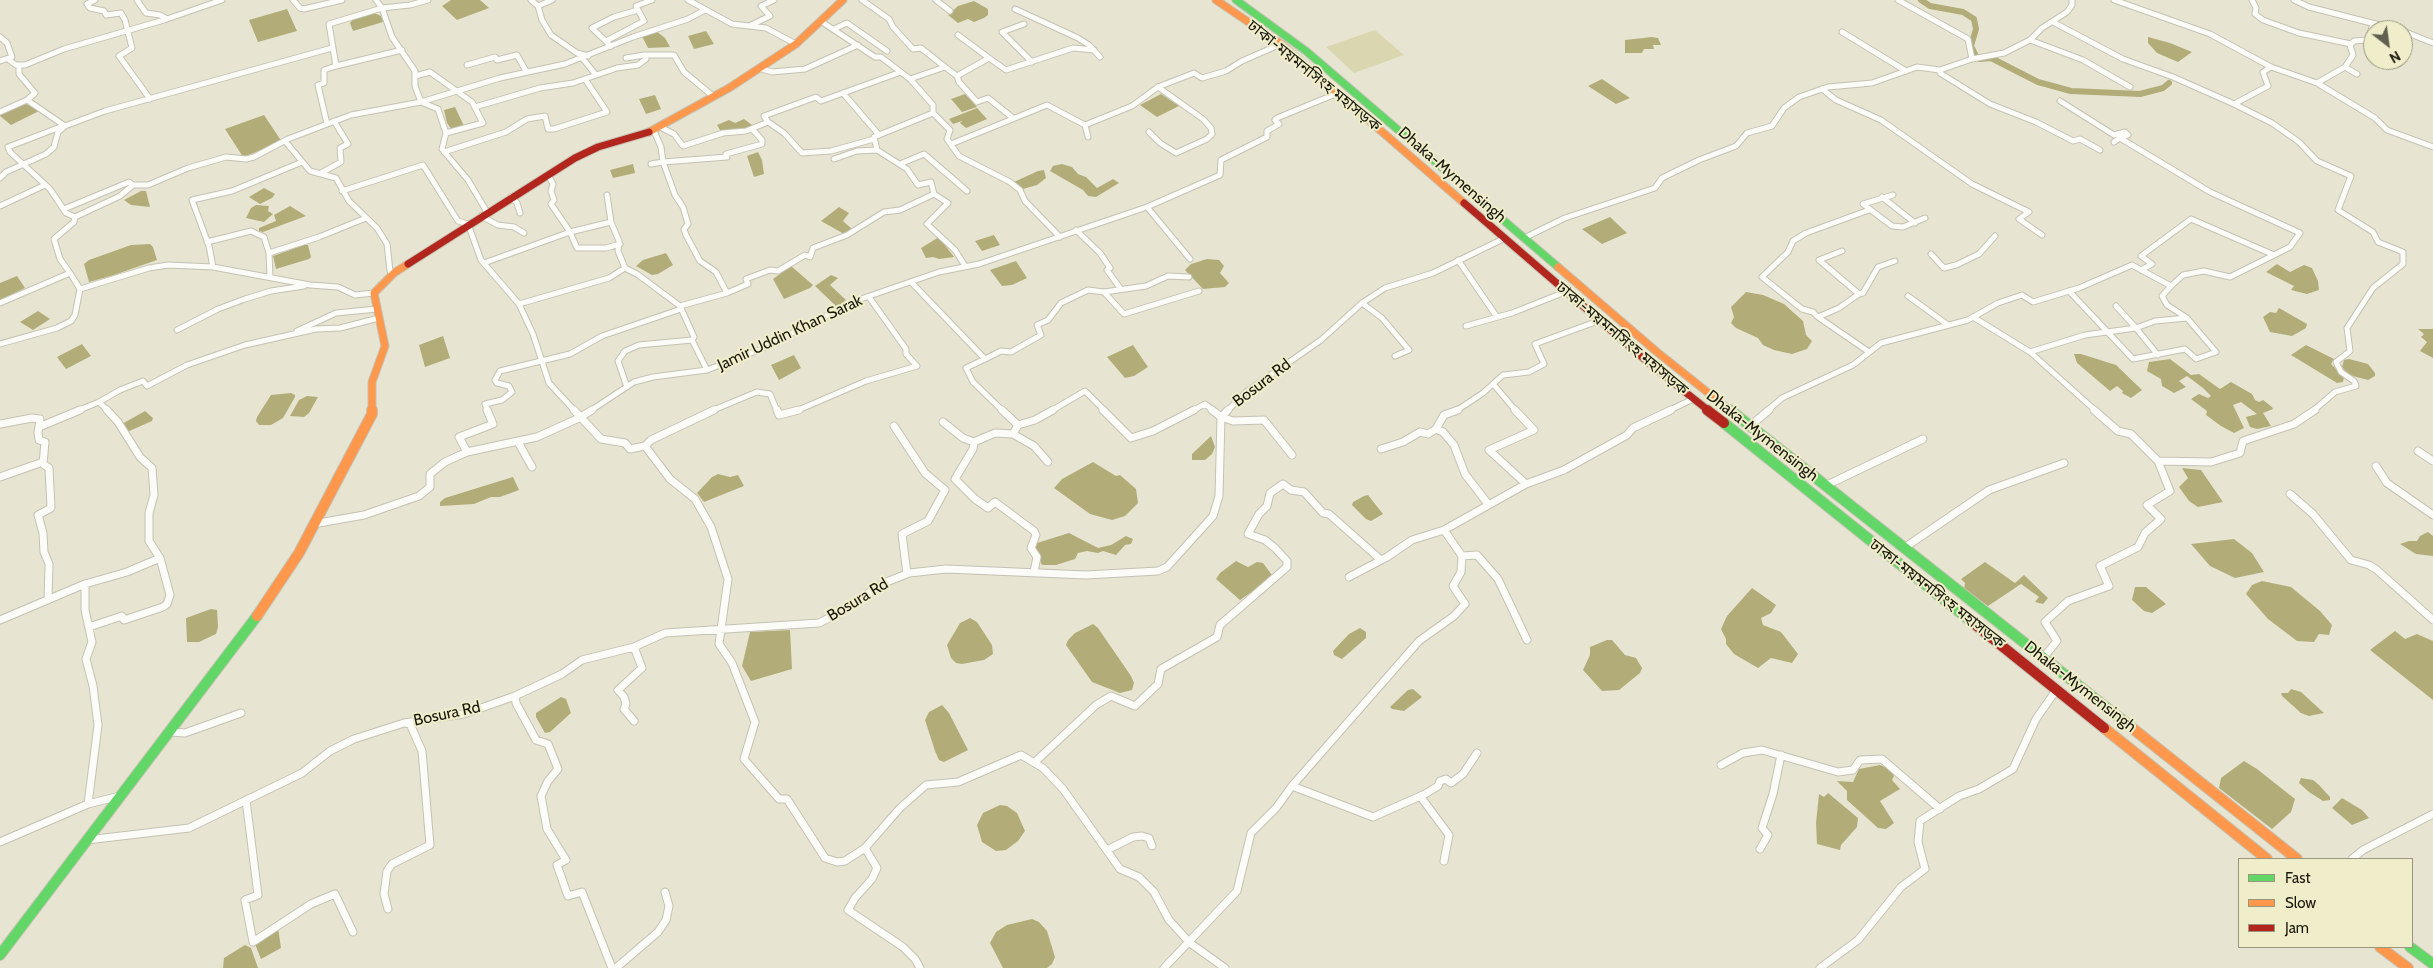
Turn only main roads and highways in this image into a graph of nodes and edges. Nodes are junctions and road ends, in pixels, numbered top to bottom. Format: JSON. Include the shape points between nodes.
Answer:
{"nodes":[{"id":1,"x":1216,"y":0,"type":"edge"},
{"id":2,"x":1236,"y":0,"type":"edge"},
{"id":3,"x":840,"y":1,"type":"edge"},
{"id":4,"x":2266,"y":858,"type":"edge"},
{"id":5,"x":2297,"y":858,"type":"edge"},
{"id":6,"x":2381,"y":948,"type":"edge"},
{"id":7,"x":2411,"y":948,"type":"edge"},
{"id":8,"x":0,"y":955,"type":"edge"},
{"id":9,"x":2433,"y":964,"type":"edge"},
{"id":10,"x":2408,"y":968,"type":"edge"}],
"edges":[{"from":1,"to":4,"type":"main road","name":"ঢাকা-ময়মনসিংহ মহাসড়ক","via":[[1281,44],[1598,321],[1693,399]]},
{"from":2,"to":5,"type":"main road","name":"Dhaka-Mymensingh","via":[[1306,50],[1657,352]]},
{"from":3,"to":8,"type":"main road","via":[[796,44],[714,97],[657,129],[598,147],[575,158],[394,273],[374,293],[385,346],[372,382],[372,414],[299,553],[248,629]]},
{"from":6,"to":10,"type":"main road"},
{"from":7,"to":9,"type":"main road"}]}
